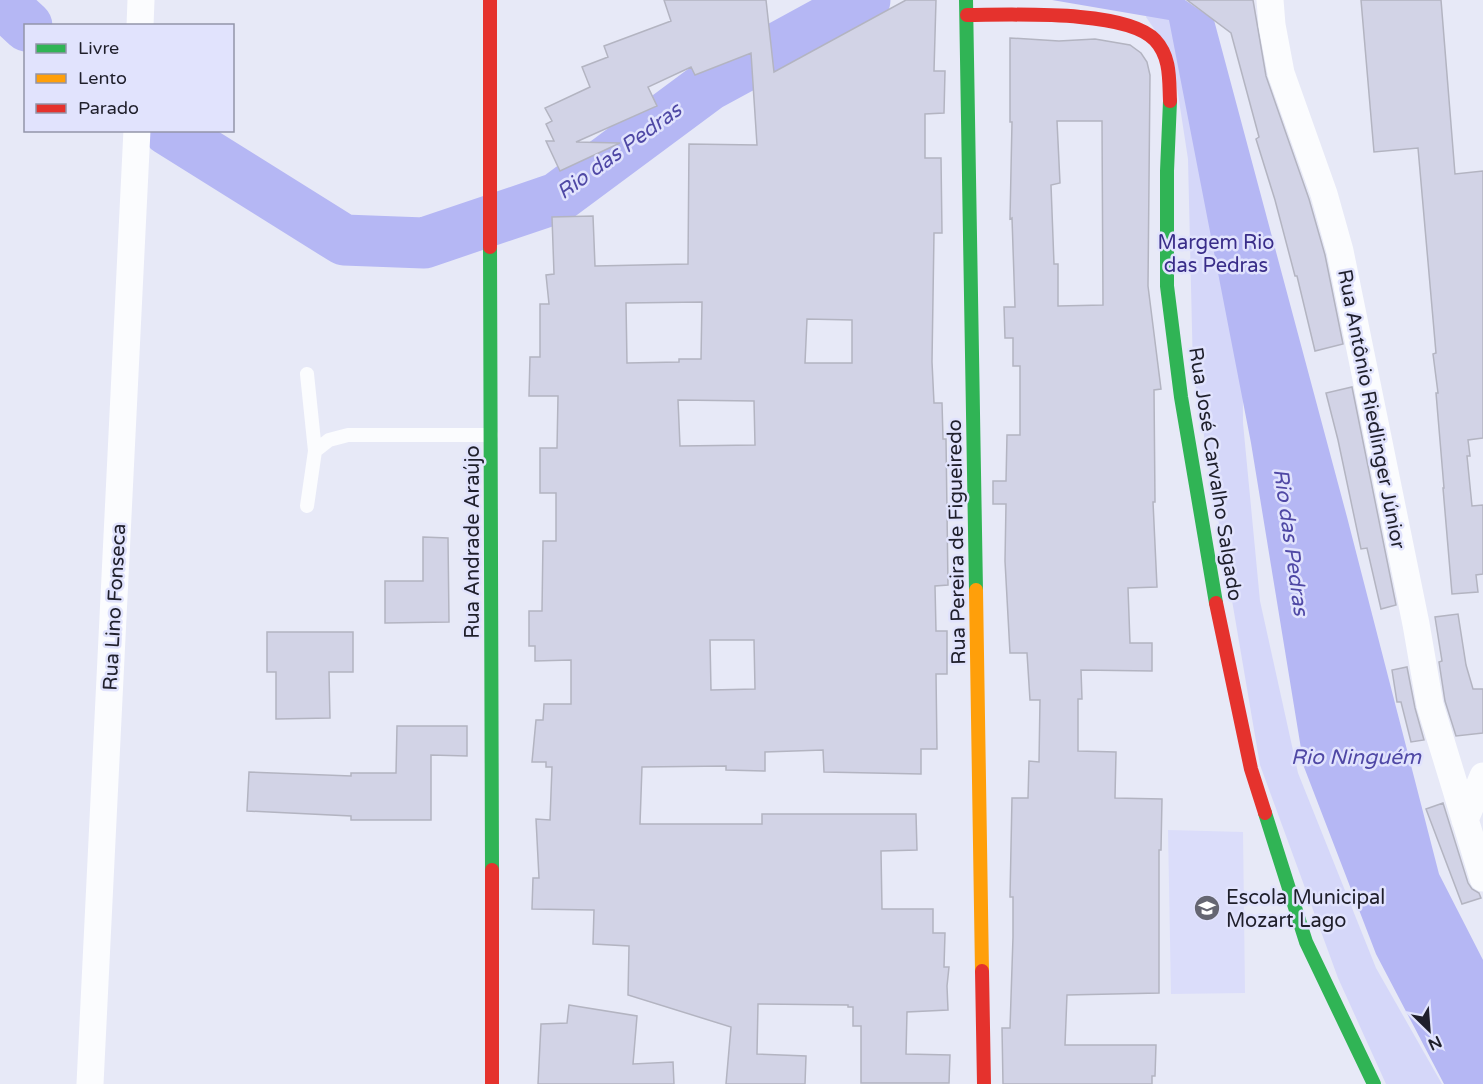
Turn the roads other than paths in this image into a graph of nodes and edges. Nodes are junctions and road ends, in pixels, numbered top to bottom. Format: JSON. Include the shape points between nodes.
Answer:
{"nodes":[{"id":1,"x":141,"y":0,"type":"edge"},
{"id":2,"x":490,"y":0,"type":"edge"},
{"id":3,"x":1270,"y":0,"type":"edge"},
{"id":4,"x":967,"y":5,"type":"edge"},
{"id":5,"x":140,"y":24,"type":"edge"},
{"id":6,"x":137,"y":132,"type":"edge"},
{"id":7,"x":307,"y":374,"type":"dead end"},
{"id":8,"x":491,"y":435,"type":"junction"},
{"id":9,"x":315,"y":451,"type":"junction"},
{"id":10,"x":307,"y":506,"type":"dead end"},
{"id":11,"x":1483,"y":776,"type":"edge"},
{"id":12,"x":1465,"y":820,"type":"junction"},
{"id":13,"x":1483,"y":878,"type":"edge"},
{"id":14,"x":90,"y":1084,"type":"edge"},
{"id":15,"x":492,"y":1084,"type":"edge"},
{"id":16,"x":984,"y":1084,"type":"edge"},
{"id":17,"x":1374,"y":1084,"type":"edge"}],
"edges":[{"from":1,"to":5,"type":"street"},
{"from":2,"to":8,"type":"street","name":"Rua Andrade Araújo"},
{"from":3,"to":12,"type":"street","name":"Rua Antônio Riedlinger Júnior","via":[[1281,74],[1340,250],[1430,705]]},
{"from":4,"to":16,"type":"street","name":"Rua Pereira de Figueiredo"},
{"from":4,"to":17,"type":"street","name":"Rua José Carvalho Salgado","via":[[1138,28],[1155,40],[1165,56],[1170,103],[1167,286],[1208,562],[1251,769],[1306,942]]},
{"from":6,"to":14,"type":"street","name":"Rua Lino Fonseca"},
{"from":7,"to":9,"type":"lane"},
{"from":8,"to":9,"type":"lane","via":[[348,435],[329,440]]},
{"from":8,"to":15,"type":"street","name":"Rua Andrade Araújo"},
{"from":9,"to":10,"type":"lane"},
{"from":11,"to":12,"type":"street"},
{"from":12,"to":13,"type":"street","name":"Rua Antônio Riedlinger Júnior"}]}
